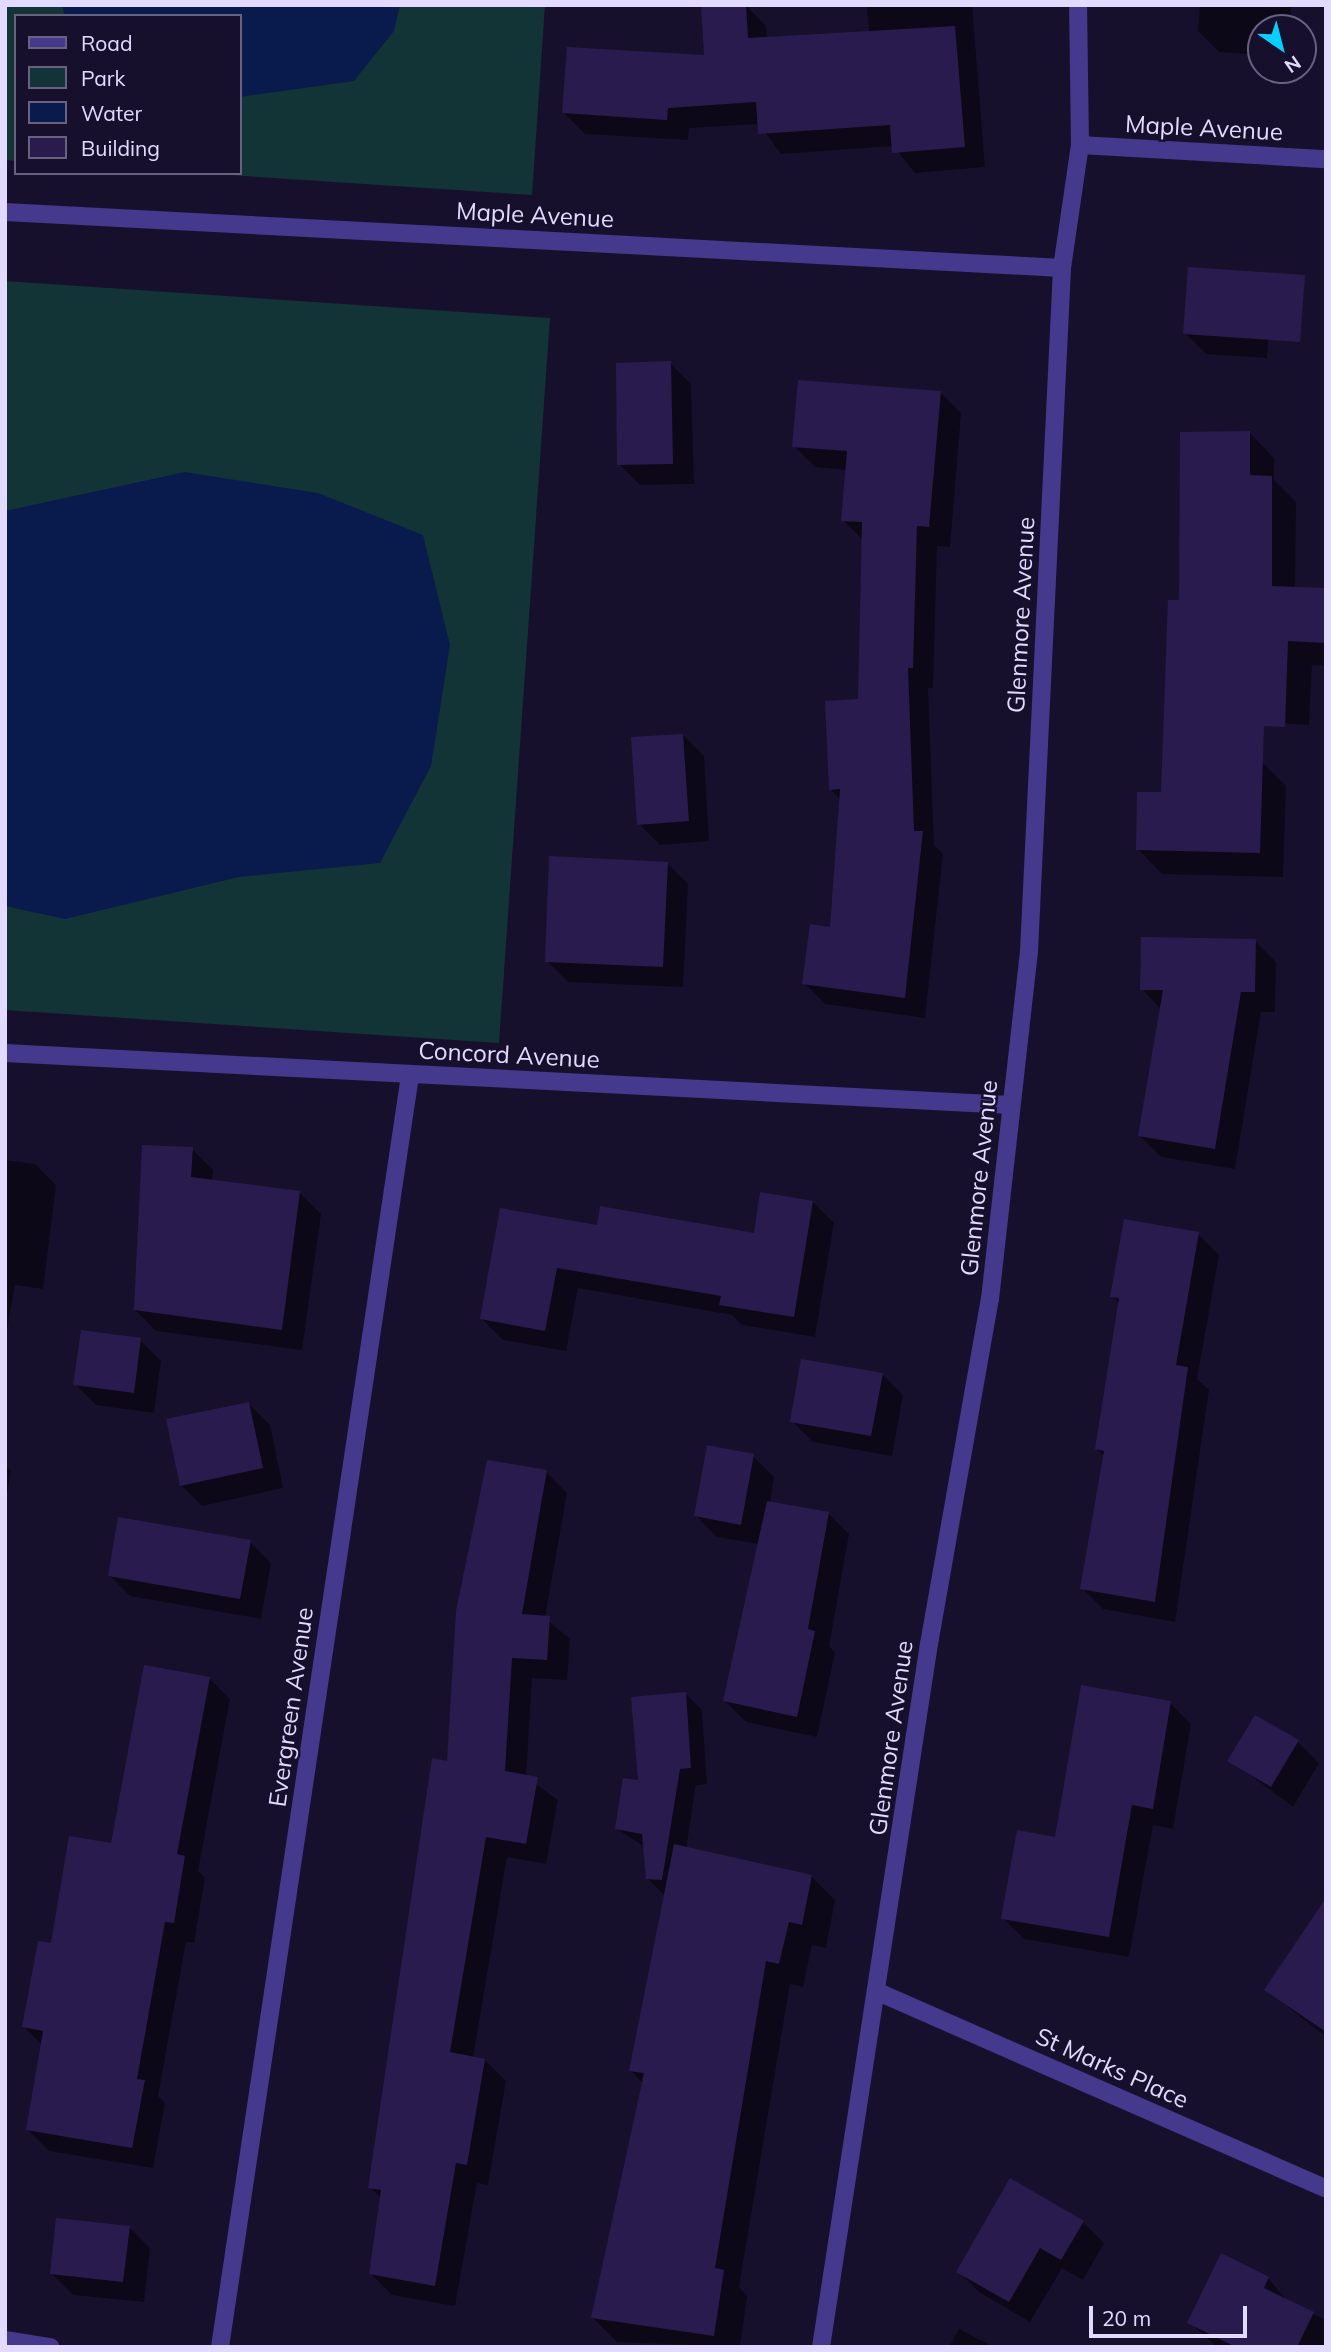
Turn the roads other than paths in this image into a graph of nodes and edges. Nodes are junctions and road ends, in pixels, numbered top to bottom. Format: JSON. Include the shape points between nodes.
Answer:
{"nodes":[{"id":1,"x":1078,"y":5,"type":"edge"},
{"id":2,"x":1080,"y":145,"type":"junction"},
{"id":3,"x":1326,"y":159,"type":"edge"},
{"id":4,"x":5,"y":212,"type":"edge"},
{"id":5,"x":1062,"y":268,"type":"junction"},
{"id":6,"x":5,"y":1053,"type":"edge"},
{"id":7,"x":410,"y":1075,"type":"junction"},
{"id":8,"x":1011,"y":1105,"type":"junction"},
{"id":9,"x":878,"y":1992,"type":"junction"},
{"id":10,"x":1326,"y":2189,"type":"edge"},
{"id":11,"x":5,"y":2340,"type":"edge"},
{"id":12,"x":50,"y":2347,"type":"edge"},
{"id":13,"x":220,"y":2347,"type":"edge"},
{"id":14,"x":821,"y":2347,"type":"edge"}],
"edges":[{"from":1,"to":2,"type":"street","name":"Glenmore Avenue"},
{"from":2,"to":3,"type":"street","name":"Maple Avenue"},
{"from":2,"to":5,"type":"street","name":"Glenmore Avenue"},
{"from":4,"to":5,"type":"street","name":"Maple Avenue"},
{"from":5,"to":8,"type":"street","name":"Glenmore Avenue","via":[[1029,951]]},
{"from":6,"to":7,"type":"street","name":"Concord Avenue"},
{"from":7,"to":8,"type":"street","name":"Concord Avenue"},
{"from":7,"to":13,"type":"street","name":"Evergreen Avenue"},
{"from":8,"to":9,"type":"street","name":"Glenmore Avenue","via":[[990,1299],[929,1644]]},
{"from":9,"to":10,"type":"street","name":"St Marks Place"},
{"from":9,"to":14,"type":"street","name":"Glenmore Avenue"},
{"from":11,"to":12,"type":"street"}]}
